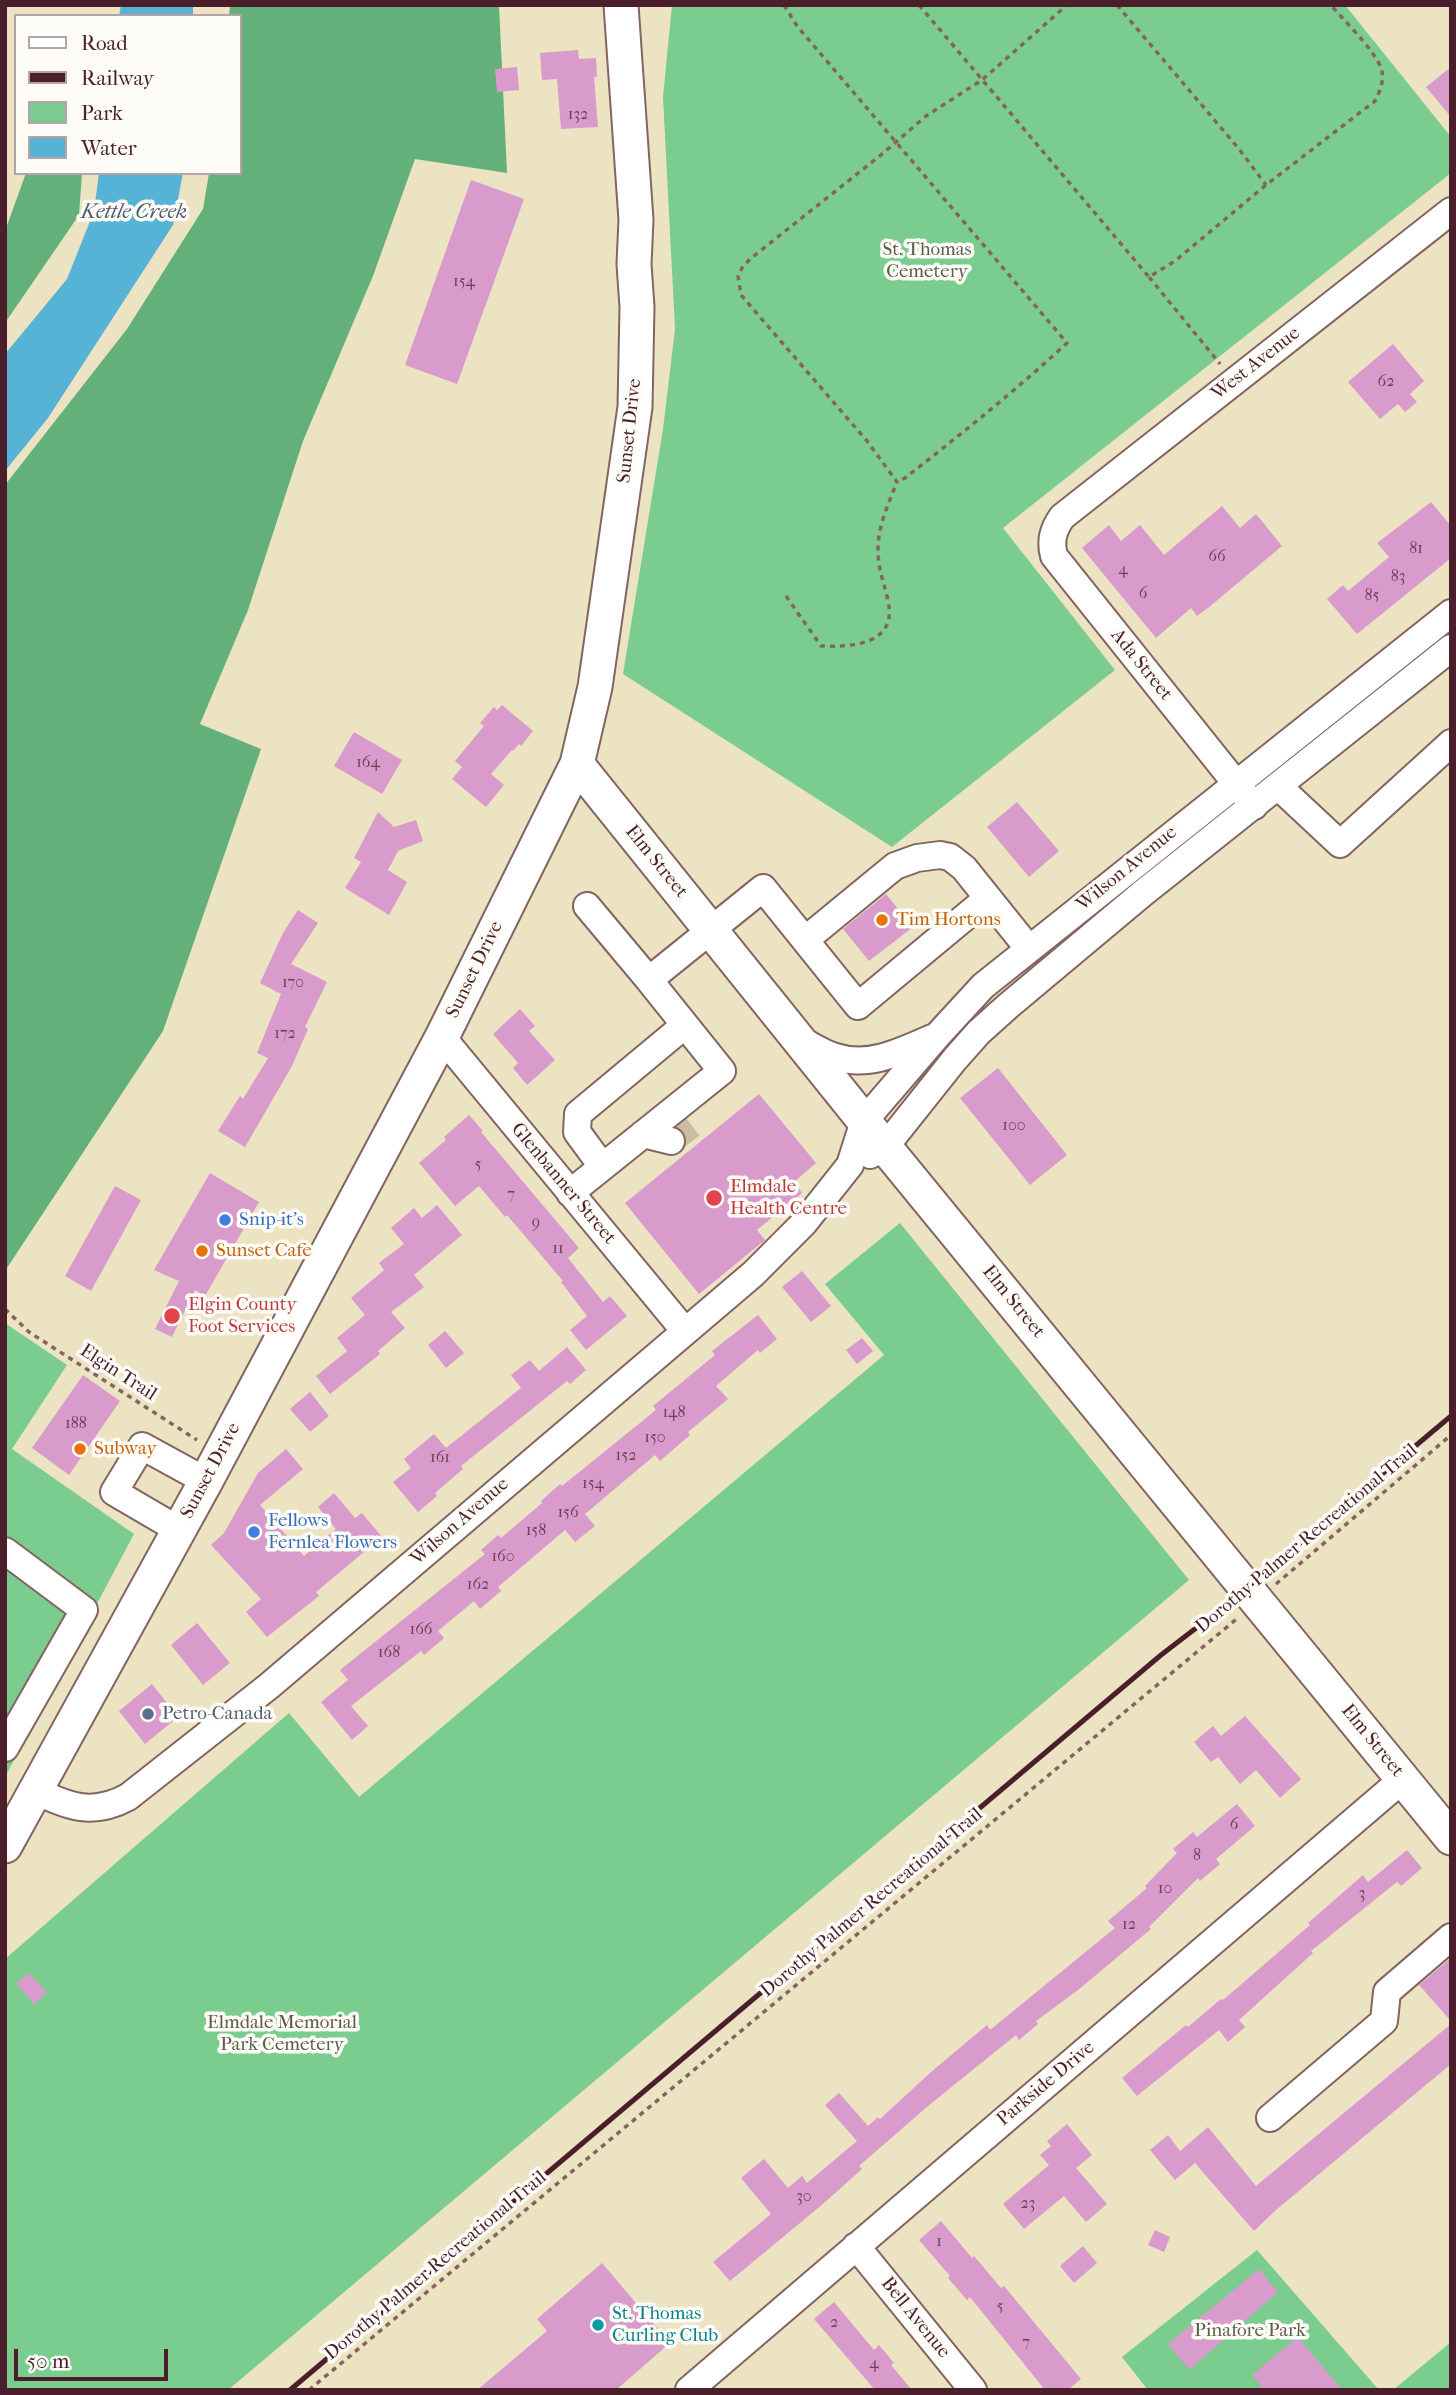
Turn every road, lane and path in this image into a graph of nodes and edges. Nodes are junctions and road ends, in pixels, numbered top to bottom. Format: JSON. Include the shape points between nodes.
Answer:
{"nodes":[{"id":1,"x":621,"y":5,"type":"edge"},
{"id":2,"x":784,"y":5,"type":"edge"},
{"id":3,"x":919,"y":5,"type":"edge"},
{"id":4,"x":1067,"y":5,"type":"edge"},
{"id":5,"x":1117,"y":5,"type":"edge"},
{"id":6,"x":1331,"y":5,"type":"edge"},
{"id":7,"x":982,"y":80,"type":"junction"},
{"id":8,"x":897,"y":142,"type":"junction"},
{"id":9,"x":1266,"y":185,"type":"junction"},
{"id":10,"x":1451,"y":211,"type":"edge"},
{"id":11,"x":1149,"y":277,"type":"junction"},
{"id":12,"x":1220,"y":365,"type":"dead end"},
{"id":13,"x":897,"y":482,"type":"junction"},
{"id":14,"x":1062,"y":517,"type":"joint"},
{"id":15,"x":786,"y":596,"type":"dead end"},
{"id":16,"x":1451,"y":613,"type":"edge"},
{"id":17,"x":1451,"y":648,"type":"edge"},
{"id":18,"x":1451,"y":743,"type":"edge"},
{"id":19,"x":577,"y":764,"type":"junction"},
{"id":20,"x":1236,"y":783,"type":"junction"},
{"id":21,"x":1279,"y":786,"type":"junction"},
{"id":22,"x":1254,"y":806,"type":"junction"},
{"id":23,"x":1125,"y":871,"type":"junction"},
{"id":24,"x":1143,"y":892,"type":"junction"},
{"id":25,"x":988,"y":898,"type":"junction"},
{"id":26,"x":587,"y":906,"type":"dead end"},
{"id":27,"x":710,"y":930,"type":"junction"},
{"id":28,"x":805,"y":940,"type":"junction"},
{"id":29,"x":1029,"y":949,"type":"junction"},
{"id":30,"x":649,"y":980,"type":"junction"},
{"id":31,"x":685,"y":1025,"type":"junction"},
{"id":32,"x":937,"y":1035,"type":"junction"},
{"id":33,"x":442,"y":1037,"type":"junction"},
{"id":34,"x":800,"y":1040,"type":"junction"},
{"id":35,"x":689,"y":1098,"type":"junction"},
{"id":36,"x":864,"y":1121,"type":"junction"},
{"id":37,"x":693,"y":1124,"type":"dead end"},
{"id":38,"x":643,"y":1134,"type":"junction"},
{"id":39,"x":671,"y":1141,"type":"dead end"},
{"id":40,"x":885,"y":1147,"type":"junction"},
{"id":41,"x":602,"y":1166,"type":"junction"},
{"id":42,"x":850,"y":1166,"type":"junction"},
{"id":43,"x":570,"y":1193,"type":"junction"},
{"id":44,"x":5,"y":1309,"type":"edge"},
{"id":45,"x":684,"y":1330,"type":"junction"},
{"id":46,"x":1451,"y":1435,"type":"edge"},
{"id":47,"x":213,"y":1468,"type":"junction"},
{"id":48,"x":179,"y":1530,"type":"junction"},
{"id":49,"x":5,"y":1551,"type":"edge"},
{"id":50,"x":1257,"y":1601,"type":"junction"},
{"id":51,"x":5,"y":1748,"type":"edge"},
{"id":52,"x":1403,"y":1779,"type":"junction"},
{"id":53,"x":36,"y":1791,"type":"junction"},
{"id":54,"x":1451,"y":1838,"type":"edge"},
{"id":55,"x":5,"y":1846,"type":"edge"},
{"id":56,"x":1451,"y":1937,"type":"edge"},
{"id":57,"x":1270,"y":2118,"type":"dead end"},
{"id":58,"x":856,"y":2246,"type":"junction"},
{"id":59,"x":309,"y":2390,"type":"edge"},
{"id":60,"x":689,"y":2390,"type":"edge"},
{"id":61,"x":973,"y":2390,"type":"edge"}],
"edges":[{"from":1,"to":19,"type":"main road","name":"Sunset Drive","via":[[636,220],[635,407],[595,687]]},
{"from":2,"to":8,"type":"path"},
{"from":3,"to":7,"type":"path"},
{"from":4,"to":7,"type":"path"},
{"from":5,"to":9,"type":"path"},
{"from":6,"to":9,"type":"path","via":[[1381,68],[1380,91],[1363,112]]},
{"from":7,"to":8,"type":"path","via":[[926,116]]},
{"from":7,"to":11,"type":"path"},
{"from":8,"to":13,"type":"path","via":[[750,259],[741,268],[738,286]]},
{"from":8,"to":13,"type":"path","via":[[1067,343]]},
{"from":9,"to":11,"type":"path"},
{"from":10,"to":14,"type":"street","name":"West Avenue"},
{"from":11,"to":12,"type":"path"},
{"from":13,"to":15,"type":"path","via":[[878,545],[879,573],[889,604],[882,634],[846,647],[821,646]]},
{"from":14,"to":20,"type":"street","name":"Ada Street","via":[[1052,536],[1054,556]]},
{"from":16,"to":20,"type":"street","name":"Wilson Avenue"},
{"from":17,"to":21,"type":"street","name":"Wilson Avenue"},
{"from":18,"to":21,"type":"street","via":[[1340,844]]},
{"from":19,"to":27,"type":"main road","name":"Elm Street"},
{"from":19,"to":33,"type":"main road","name":"Sunset Drive"},
{"from":20,"to":22,"type":"street","name":"Ada Street"},
{"from":20,"to":23,"type":"street","name":"Wilson Avenue"},
{"from":21,"to":22,"type":"street","name":"Wilson Avenue"},
{"from":22,"to":24,"type":"street","name":"Wilson Avenue"},
{"from":23,"to":24,"type":"street"},
{"from":23,"to":29,"type":"street","name":"Wilson Avenue"},
{"from":24,"to":40,"type":"street","name":"Wilson Avenue","via":[[979,1032]]},
{"from":25,"to":28,"type":"street","via":[[950,857],[917,858],[895,866]]},
{"from":25,"to":28,"type":"street","via":[[858,1006]]},
{"from":25,"to":29,"type":"street"},
{"from":26,"to":30,"type":"street"},
{"from":27,"to":28,"type":"street","via":[[763,888]]},
{"from":27,"to":30,"type":"street"},
{"from":27,"to":34,"type":"main road","name":"Elm Street"},
{"from":29,"to":32,"type":"street","name":"Wilson Avenue","via":[[983,986]]},
{"from":30,"to":31,"type":"street"},
{"from":31,"to":35,"type":"street","via":[[722,1071]]},
{"from":31,"to":41,"type":"street","via":[[578,1114],[577,1132]]},
{"from":32,"to":34,"type":"street","via":[[861,1062],[835,1057]]},
{"from":32,"to":36,"type":"street","name":"Wilson Avenue"},
{"from":33,"to":43,"type":"street","name":"Glenbanner Street"},
{"from":33,"to":47,"type":"main road","name":"Sunset Drive"},
{"from":34,"to":36,"type":"main road","name":"Elm Street"},
{"from":35,"to":37,"type":"street"},
{"from":35,"to":38,"type":"street"},
{"from":36,"to":40,"type":"main road","name":"Elm Street"},
{"from":36,"to":42,"type":"street","name":"Wilson Avenue"},
{"from":38,"to":39,"type":"street"},
{"from":38,"to":41,"type":"street"},
{"from":40,"to":42,"type":"street","name":"Wilson Avenue"},
{"from":40,"to":50,"type":"main road","name":"Elm Street"},
{"from":41,"to":43,"type":"street"},
{"from":42,"to":45,"type":"street","name":"Wilson Avenue","via":[[804,1223]]},
{"from":43,"to":45,"type":"street","name":"Glenbanner Street"},
{"from":44,"to":47,"type":"path","name":"Elgin Trail","via":[[29,1332]]},
{"from":45,"to":53,"type":"street","name":"Wilson Avenue","via":[[269,1686],[128,1797],[114,1805],[86,1809]]},
{"from":46,"to":50,"type":"path","name":"Dorothy Palmer Recreational Trail"},
{"from":47,"to":48,"type":"main road","name":"Sunset Drive"},
{"from":47,"to":48,"type":"street","via":[[142,1446],[114,1493]]},
{"from":48,"to":53,"type":"main road","name":"Sunset Drive"},
{"from":49,"to":51,"type":"street","via":[[84,1610]]},
{"from":50,"to":52,"type":"main road","name":"Elm Street"},
{"from":50,"to":59,"type":"path","name":"Dorothy Palmer Recreational Trail"},
{"from":52,"to":54,"type":"main road","name":"Elm Street"},
{"from":52,"to":58,"type":"street","name":"Parkside Drive"},
{"from":53,"to":55,"type":"main road","name":"Sunset Drive"},
{"from":56,"to":57,"type":"street","via":[[1387,1992],[1384,2021]]},
{"from":58,"to":60,"type":"street","name":"Parkside Drive"},
{"from":58,"to":61,"type":"street","name":"Bell Avenue"}]}
